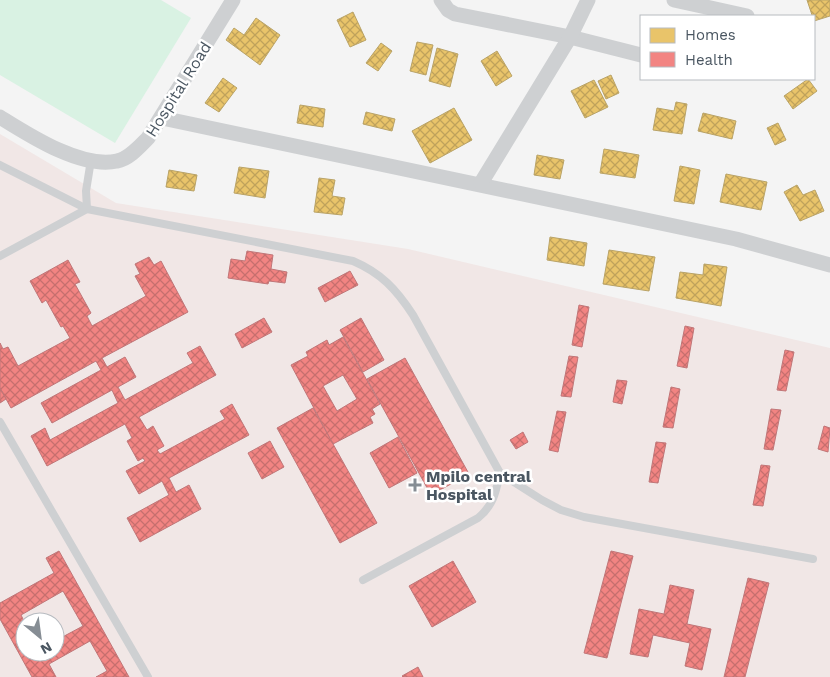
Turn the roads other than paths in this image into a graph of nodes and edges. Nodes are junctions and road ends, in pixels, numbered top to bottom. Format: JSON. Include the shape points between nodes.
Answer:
{"nodes":[{"id":1,"x":233,"y":0,"type":"edge"},
{"id":2,"x":441,"y":0,"type":"edge"},
{"id":3,"x":588,"y":0,"type":"edge"},
{"id":4,"x":674,"y":0,"type":"edge"},
{"id":5,"x":742,"y":15,"type":"edge"},
{"id":6,"x":570,"y":37,"type":"junction"},
{"id":7,"x":640,"y":54,"type":"edge"},
{"id":8,"x":0,"y":117,"type":"edge"},
{"id":9,"x":162,"y":118,"type":"junction"},
{"id":10,"x":91,"y":160,"type":"junction"},
{"id":11,"x":0,"y":165,"type":"edge"},
{"id":12,"x":481,"y":183,"type":"junction"},
{"id":13,"x":87,"y":210,"type":"junction"},
{"id":14,"x":0,"y":256,"type":"edge"},
{"id":15,"x":829,"y":263,"type":"edge"},
{"id":16,"x":0,"y":422,"type":"edge"},
{"id":17,"x":500,"y":472,"type":"junction"},
{"id":18,"x":813,"y":559,"type":"dead end"},
{"id":19,"x":363,"y":580,"type":"dead end"},
{"id":20,"x":148,"y":677,"type":"edge"}],
"edges":[{"from":1,"to":9,"type":"street","name":"Hospital Road"},
{"from":2,"to":6,"type":"street","via":[[448,10],[456,14]]},
{"from":3,"to":6,"type":"street"},
{"from":4,"to":5,"type":"street"},
{"from":6,"to":7,"type":"street"},
{"from":6,"to":12,"type":"street"},
{"from":8,"to":10,"type":"street","name":"Hospital Road","via":[[44,143]]},
{"from":9,"to":10,"type":"street","name":"Hospital Road","via":[[132,153],[118,161]]},
{"from":9,"to":12,"type":"street"},
{"from":10,"to":13,"type":"lane","via":[[86,191]]},
{"from":11,"to":13,"type":"lane"},
{"from":12,"to":15,"type":"street","via":[[736,239]]},
{"from":13,"to":14,"type":"lane"},
{"from":13,"to":17,"type":"lane","via":[[353,261],[371,268],[399,293],[413,314]]},
{"from":16,"to":20,"type":"lane"},
{"from":17,"to":18,"type":"lane","via":[[542,500],[584,517]]},
{"from":17,"to":19,"type":"lane","via":[[494,500],[478,518]]}]}
